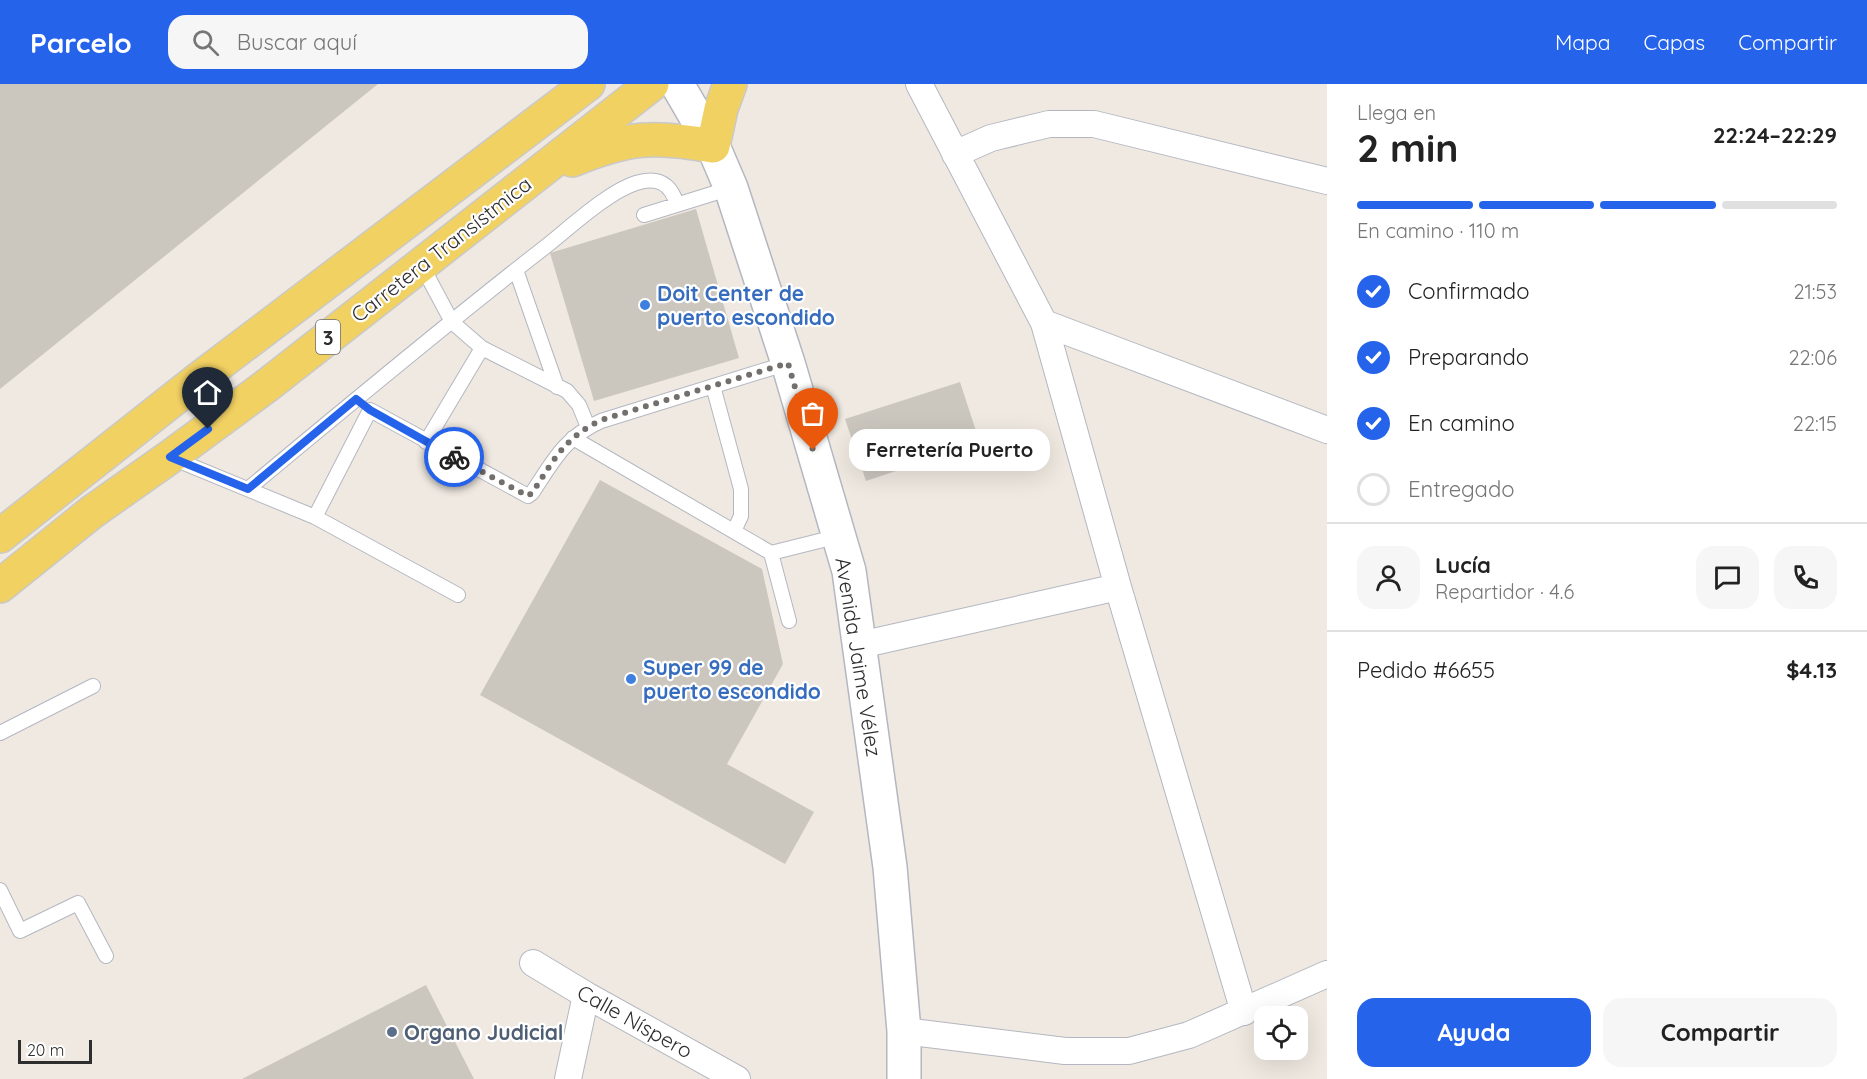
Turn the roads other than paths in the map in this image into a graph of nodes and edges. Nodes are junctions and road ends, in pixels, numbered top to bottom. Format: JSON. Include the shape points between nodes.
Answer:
{"nodes":[{"id":1,"x":588,"y":84,"type":"edge"},
{"id":2,"x":652,"y":84,"type":"edge"},
{"id":3,"x":677,"y":84,"type":"edge"},
{"id":4,"x":730,"y":84,"type":"edge"},
{"id":5,"x":919,"y":84,"type":"edge"},
{"id":6,"x":713,"y":146,"type":"junction"},
{"id":7,"x":955,"y":154,"type":"junction"},
{"id":8,"x":530,"y":180,"type":"junction"},
{"id":9,"x":1327,"y":181,"type":"edge"},
{"id":10,"x":730,"y":188,"type":"junction"},
{"id":11,"x":677,"y":204,"type":"junction"},
{"id":12,"x":644,"y":214,"type":"dead end"},
{"id":13,"x":421,"y":264,"type":"junction"},
{"id":14,"x":516,"y":270,"type":"junction"},
{"id":15,"x":452,"y":322,"type":"junction"},
{"id":16,"x":1044,"y":323,"type":"junction"},
{"id":17,"x":482,"y":348,"type":"junction"},
{"id":18,"x":788,"y":363,"type":"junction"},
{"id":19,"x":713,"y":386,"type":"junction"},
{"id":20,"x":558,"y":387,"type":"junction"},
{"id":21,"x":356,"y":399,"type":"junction"},
{"id":22,"x":370,"y":410,"type":"junction"},
{"id":23,"x":588,"y":427,"type":"junction"},
{"id":24,"x":1327,"y":430,"type":"edge"},
{"id":25,"x":573,"y":438,"type":"junction"},
{"id":26,"x":426,"y":442,"type":"junction"},
{"id":27,"x":170,"y":457,"type":"junction"},
{"id":28,"x":248,"y":489,"type":"junction"},
{"id":29,"x":315,"y":517,"type":"junction"},
{"id":30,"x":734,"y":531,"type":"junction"},
{"id":31,"x":0,"y":536,"type":"edge"},
{"id":32,"x":839,"y":536,"type":"junction"},
{"id":33,"x":771,"y":553,"type":"junction"},
{"id":34,"x":0,"y":586,"type":"edge"},
{"id":35,"x":1118,"y":587,"type":"junction"},
{"id":36,"x":458,"y":595,"type":"dead end"},
{"id":37,"x":789,"y":621,"type":"dead end"},
{"id":38,"x":860,"y":645,"type":"junction"},
{"id":39,"x":93,"y":686,"type":"dead end"},
{"id":40,"x":0,"y":733,"type":"edge"},
{"id":41,"x":0,"y":890,"type":"edge"},
{"id":42,"x":106,"y":956,"type":"dead end"},
{"id":43,"x":533,"y":963,"type":"dead end"},
{"id":44,"x":1327,"y":974,"type":"edge"},
{"id":45,"x":586,"y":995,"type":"junction"},
{"id":46,"x":1244,"y":1012,"type":"junction"},
{"id":47,"x":904,"y":1031,"type":"junction"},
{"id":48,"x":568,"y":1079,"type":"edge"},
{"id":49,"x":737,"y":1079,"type":"edge"},
{"id":50,"x":904,"y":1079,"type":"edge"}],
"edges":[{"from":1,"to":31,"type":"main road","name":"Carretera Transístmica","number":"3","via":[[199,379]]},
{"from":2,"to":8,"type":"main road","name":"Carretera Transístmica","number":"3"},
{"from":3,"to":6,"type":"street","name":"Avenida Jaime Vélez"},
{"from":4,"to":6,"type":"main road"},
{"from":5,"to":7,"type":"street"},
{"from":6,"to":8,"type":"main road","via":[[647,138],[612,144]]},
{"from":6,"to":10,"type":"street","name":"Avenida Jaime Vélez"},
{"from":7,"to":9,"type":"street","via":[[991,138],[1049,124],[1094,123]]},
{"from":7,"to":16,"type":"street"},
{"from":8,"to":13,"type":"main road","name":"Carretera Transístmica","number":"3"},
{"from":10,"to":11,"type":"lane"},
{"from":10,"to":18,"type":"street","name":"Avenida Jaime Vélez"},
{"from":11,"to":12,"type":"lane"},
{"from":11,"to":14,"type":"lane","via":[[672,189],[659,181],[637,183],[617,191]]},
{"from":13,"to":15,"type":"lane"},
{"from":13,"to":27,"type":"main road","name":"Carretera Transístmica","number":"3"},
{"from":14,"to":15,"type":"lane"},
{"from":14,"to":20,"type":"lane"},
{"from":15,"to":17,"type":"lane"},
{"from":15,"to":21,"type":"lane"},
{"from":16,"to":24,"type":"street"},
{"from":16,"to":35,"type":"street"},
{"from":17,"to":20,"type":"lane"},
{"from":17,"to":26,"type":"lane"},
{"from":18,"to":19,"type":"lane"},
{"from":18,"to":32,"type":"street","name":"Avenida Jaime Vélez"},
{"from":19,"to":23,"type":"lane"},
{"from":19,"to":30,"type":"lane","via":[[741,489],[741,516]]},
{"from":20,"to":23,"type":"lane","via":[[579,405]]},
{"from":21,"to":22,"type":"lane"},
{"from":21,"to":28,"type":"lane"},
{"from":22,"to":26,"type":"lane"},
{"from":22,"to":29,"type":"lane"},
{"from":23,"to":25,"type":"lane"},
{"from":25,"to":26,"type":"lane","via":[[528,496]]},
{"from":25,"to":30,"type":"lane"},
{"from":27,"to":28,"type":"lane"},
{"from":27,"to":34,"type":"main road","name":"Carretera Transístmica","number":"3","via":[[92,512]]},
{"from":28,"to":29,"type":"lane"},
{"from":29,"to":36,"type":"lane"},
{"from":30,"to":33,"type":"lane"},
{"from":32,"to":33,"type":"lane"},
{"from":32,"to":38,"type":"street","name":"Avenida Jaime Vélez","via":[[849,571]]},
{"from":33,"to":37,"type":"lane"},
{"from":35,"to":38,"type":"street"},
{"from":35,"to":46,"type":"street"},
{"from":38,"to":47,"type":"street","name":"Avenida Jaime Vélez","via":[[890,867]]},
{"from":39,"to":40,"type":"lane"},
{"from":41,"to":42,"type":"lane","via":[[20,931],[78,903]]},
{"from":43,"to":45,"type":"street","name":"Calle Níspero"},
{"from":44,"to":46,"type":"street"},
{"from":45,"to":48,"type":"street"},
{"from":45,"to":49,"type":"street","name":"Calle Níspero"},
{"from":46,"to":47,"type":"street","via":[[1189,1035],[1129,1051],[1065,1051]]},
{"from":47,"to":50,"type":"street","name":"Avenida Jaime Vélez"}]}
